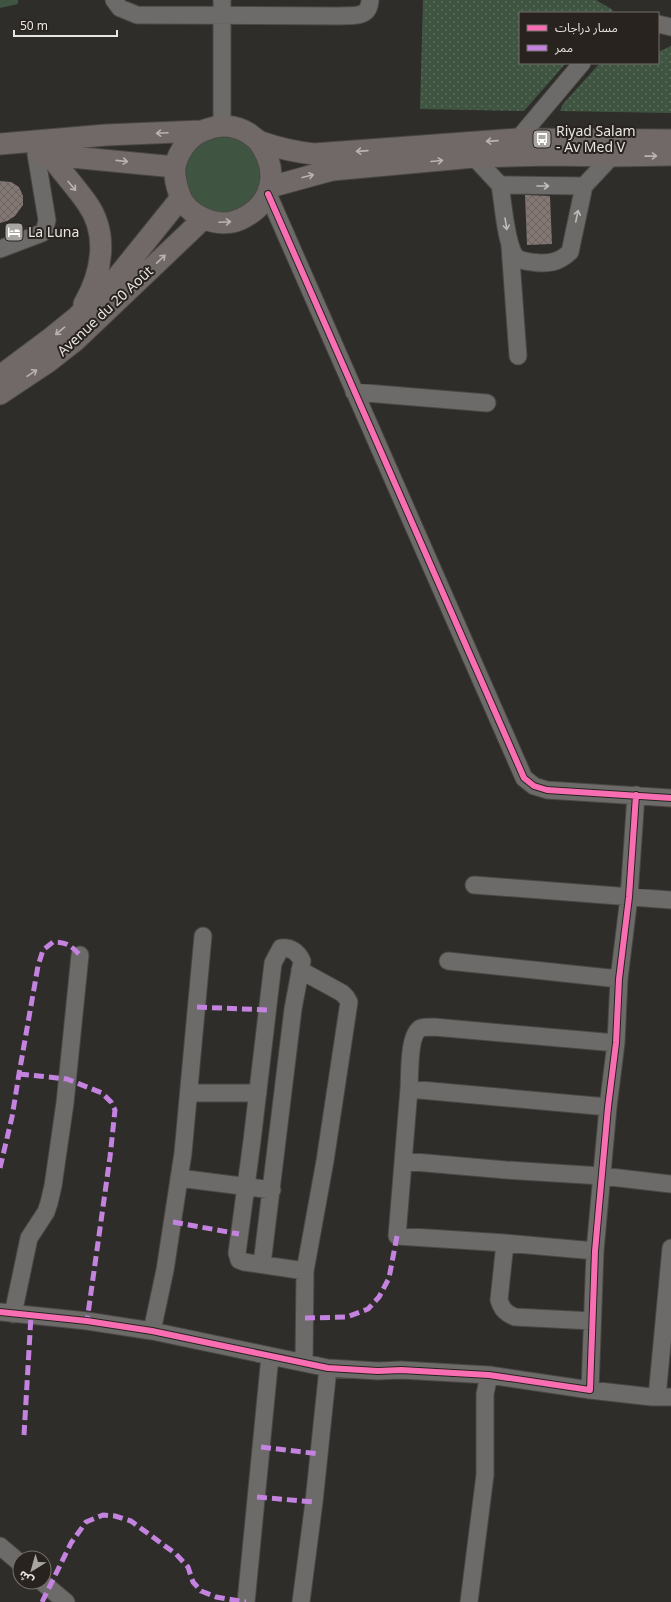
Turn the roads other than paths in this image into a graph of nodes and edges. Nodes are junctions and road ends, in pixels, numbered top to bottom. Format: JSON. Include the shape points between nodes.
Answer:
{"nodes":[{"id":1,"x":114,"y":0,"type":"edge"},
{"id":2,"x":370,"y":0,"type":"edge"},
{"id":3,"x":222,"y":7,"type":"edge"},
{"id":4,"x":659,"y":24,"type":"edge"},
{"id":5,"x":671,"y":27,"type":"edge"},
{"id":6,"x":581,"y":64,"type":"edge"},
{"id":7,"x":222,"y":126,"type":"junction"},
{"id":8,"x":201,"y":131,"type":"junction"},
{"id":9,"x":518,"y":140,"type":"junction"},
{"id":10,"x":671,"y":140,"type":"edge"},
{"id":11,"x":258,"y":141,"type":"junction"},
{"id":12,"x":0,"y":145,"type":"edge"},
{"id":13,"x":43,"y":154,"type":"junction"},
{"id":14,"x":671,"y":155,"type":"edge"},
{"id":15,"x":612,"y":156,"type":"junction"},
{"id":16,"x":474,"y":157,"type":"junction"},
{"id":17,"x":175,"y":167,"type":"junction"},
{"id":18,"x":500,"y":186,"type":"junction"},
{"id":19,"x":584,"y":186,"type":"junction"},
{"id":20,"x":269,"y":190,"type":"junction"},
{"id":21,"x":180,"y":199,"type":"junction"},
{"id":22,"x":203,"y":218,"type":"junction"},
{"id":23,"x":510,"y":246,"type":"junction"},
{"id":24,"x":0,"y":249,"type":"edge"},
{"id":25,"x":77,"y":317,"type":"junction"},
{"id":26,"x":518,"y":356,"type":"dead end"},
{"id":27,"x":0,"y":376,"type":"edge"},
{"id":28,"x":354,"y":392,"type":"junction"},
{"id":29,"x":0,"y":394,"type":"edge"},
{"id":30,"x":487,"y":402,"type":"dead end"},
{"id":31,"x":636,"y":795,"type":"junction"},
{"id":32,"x":671,"y":798,"type":"edge"},
{"id":33,"x":474,"y":885,"type":"dead end"},
{"id":34,"x":629,"y":897,"type":"junction"},
{"id":35,"x":671,"y":900,"type":"edge"},
{"id":36,"x":204,"y":936,"type":"dead end"},
{"id":37,"x":80,"y":955,"type":"dead end"},
{"id":38,"x":448,"y":961,"type":"dead end"},
{"id":39,"x":300,"y":970,"type":"junction"},
{"id":40,"x":619,"y":979,"type":"junction"},
{"id":41,"x":616,"y":1043,"type":"junction"},
{"id":42,"x":409,"y":1089,"type":"junction"},
{"id":43,"x":189,"y":1093,"type":"junction"},
{"id":44,"x":258,"y":1093,"type":"junction"},
{"id":45,"x":608,"y":1107,"type":"junction"},
{"id":46,"x":403,"y":1161,"type":"junction"},
{"id":47,"x":602,"y":1176,"type":"junction"},
{"id":48,"x":179,"y":1178,"type":"junction"},
{"id":49,"x":671,"y":1184,"type":"edge"},
{"id":50,"x":246,"y":1187,"type":"junction"},
{"id":51,"x":272,"y":1190,"type":"junction"},
{"id":52,"x":505,"y":1243,"type":"junction"},
{"id":53,"x":671,"y":1248,"type":"edge"},
{"id":54,"x":595,"y":1251,"type":"junction"},
{"id":55,"x":262,"y":1264,"type":"junction"},
{"id":56,"x":305,"y":1272,"type":"junction"},
{"id":57,"x":6,"y":1313,"type":"edge"},
{"id":58,"x":592,"y":1321,"type":"junction"},
{"id":59,"x":152,"y":1331,"type":"junction"},
{"id":60,"x":270,"y":1356,"type":"junction"},
{"id":61,"x":304,"y":1363,"type":"junction"},
{"id":62,"x":328,"y":1368,"type":"junction"},
{"id":63,"x":489,"y":1375,"type":"junction"},
{"id":64,"x":590,"y":1390,"type":"junction"},
{"id":65,"x":664,"y":1397,"type":"edge"},
{"id":66,"x":0,"y":1546,"type":"edge"},
{"id":67,"x":12,"y":1556,"type":"edge"},
{"id":68,"x":52,"y":1590,"type":"edge"},
{"id":69,"x":66,"y":1602,"type":"edge"},
{"id":70,"x":246,"y":1602,"type":"edge"},
{"id":71,"x":301,"y":1602,"type":"edge"},
{"id":72,"x":469,"y":1602,"type":"edge"}],
"edges":[{"from":1,"to":3,"type":"street","via":[[120,8],[137,15]]},
{"from":2,"to":3,"type":"street","via":[[366,12],[360,15]]},
{"from":3,"to":7,"type":"street"},
{"from":4,"to":5,"type":"street"},
{"from":6,"to":9,"type":"street"},
{"from":7,"to":8,"type":"main road"},
{"from":7,"to":11,"type":"main road","via":[[235,127]]},
{"from":8,"to":12,"type":"main road","one_way":true,"via":[[106,135]]},
{"from":8,"to":17,"type":"main road","via":[[189,140],[180,152]]},
{"from":9,"to":10,"type":"main road"},
{"from":9,"to":11,"type":"main road","one_way":true,"via":[[314,154],[290,151]]},
{"from":11,"to":20,"type":"main road","via":[[270,162],[272,174]]},
{"from":12,"to":13,"type":"main road"},
{"from":13,"to":17,"type":"main road","one_way":true},
{"from":13,"to":24,"type":"street","via":[[47,220],[45,230]]},
{"from":13,"to":25,"type":"main road","one_way":true,"via":[[88,204],[98,225],[101,257],[92,291]]},
{"from":15,"to":14,"type":"main road","one_way":true},
{"from":15,"to":16,"type":"main road"},
{"from":15,"to":19,"type":"street"},
{"from":16,"to":18,"type":"street"},
{"from":20,"to":16,"type":"main road","one_way":true,"via":[[332,170]]},
{"from":17,"to":21,"type":"main road","via":[[175,183]]},
{"from":18,"to":19,"type":"street","one_way":true},
{"from":18,"to":23,"type":"street","one_way":true},
{"from":23,"to":19,"type":"street","one_way":true,"via":[[517,257],[528,262],[552,263],[562,260],[570,252]]},
{"from":22,"to":20,"type":"main road","one_way":true,"via":[[222,223],[240,220],[256,210]]},
{"from":20,"to":28,"type":"street"},
{"from":21,"to":22,"type":"main road"},
{"from":21,"to":25,"type":"main road","name":"Avenue du 20 Août","via":[[118,276]]},
{"from":29,"to":22,"type":"main road","name":"Avenue du 20 Août","one_way":true,"via":[[76,340]]},
{"from":23,"to":26,"type":"street"},
{"from":25,"to":27,"type":"main road","name":"Avenue du 20 Août","one_way":true},
{"from":28,"to":30,"type":"street"},
{"from":28,"to":31,"type":"street","via":[[524,778],[534,786],[547,790]]},
{"from":31,"to":32,"type":"street"},
{"from":31,"to":34,"type":"street"},
{"from":33,"to":34,"type":"street"},
{"from":34,"to":35,"type":"street"},
{"from":34,"to":40,"type":"street"},
{"from":36,"to":43,"type":"street"},
{"from":37,"to":57,"type":"street","via":[[65,1097],[50,1203],[29,1238]]},
{"from":38,"to":40,"type":"street"},
{"from":39,"to":44,"type":"street","via":[[300,955],[290,948],[281,948],[272,963]]},
{"from":39,"to":51,"type":"street","via":[[293,1009]]},
{"from":39,"to":56,"type":"street","via":[[342,993],[349,1002]]},
{"from":40,"to":41,"type":"street"},
{"from":41,"to":42,"type":"street","via":[[421,1028],[415,1034],[412,1047]]},
{"from":41,"to":45,"type":"street"},
{"from":42,"to":45,"type":"street"},
{"from":42,"to":46,"type":"street"},
{"from":43,"to":44,"type":"street"},
{"from":43,"to":48,"type":"street"},
{"from":44,"to":50,"type":"street"},
{"from":45,"to":47,"type":"street"},
{"from":46,"to":47,"type":"street"},
{"from":46,"to":52,"type":"street","via":[[397,1236]]},
{"from":47,"to":49,"type":"street"},
{"from":47,"to":54,"type":"street"},
{"from":48,"to":50,"type":"street"},
{"from":48,"to":59,"type":"street","via":[[165,1270]]},
{"from":50,"to":51,"type":"street"},
{"from":50,"to":55,"type":"street","via":[[237,1257],[244,1262]]},
{"from":51,"to":55,"type":"street"},
{"from":52,"to":54,"type":"street"},
{"from":52,"to":58,"type":"street","via":[[499,1300],[501,1308],[506,1313],[514,1317]]},
{"from":53,"to":65,"type":"street"},
{"from":54,"to":58,"type":"street"},
{"from":55,"to":56,"type":"street"},
{"from":56,"to":61,"type":"street"},
{"from":57,"to":59,"type":"street"},
{"from":58,"to":64,"type":"street"},
{"from":59,"to":60,"type":"street"},
{"from":60,"to":61,"type":"street"},
{"from":60,"to":70,"type":"street"},
{"from":61,"to":62,"type":"street"},
{"from":62,"to":63,"type":"street"},
{"from":62,"to":71,"type":"street"},
{"from":63,"to":64,"type":"street"},
{"from":63,"to":72,"type":"street","via":[[485,1394],[485,1475]]},
{"from":64,"to":65,"type":"street"},
{"from":66,"to":67,"type":"street"},
{"from":68,"to":69,"type":"street"}]}
